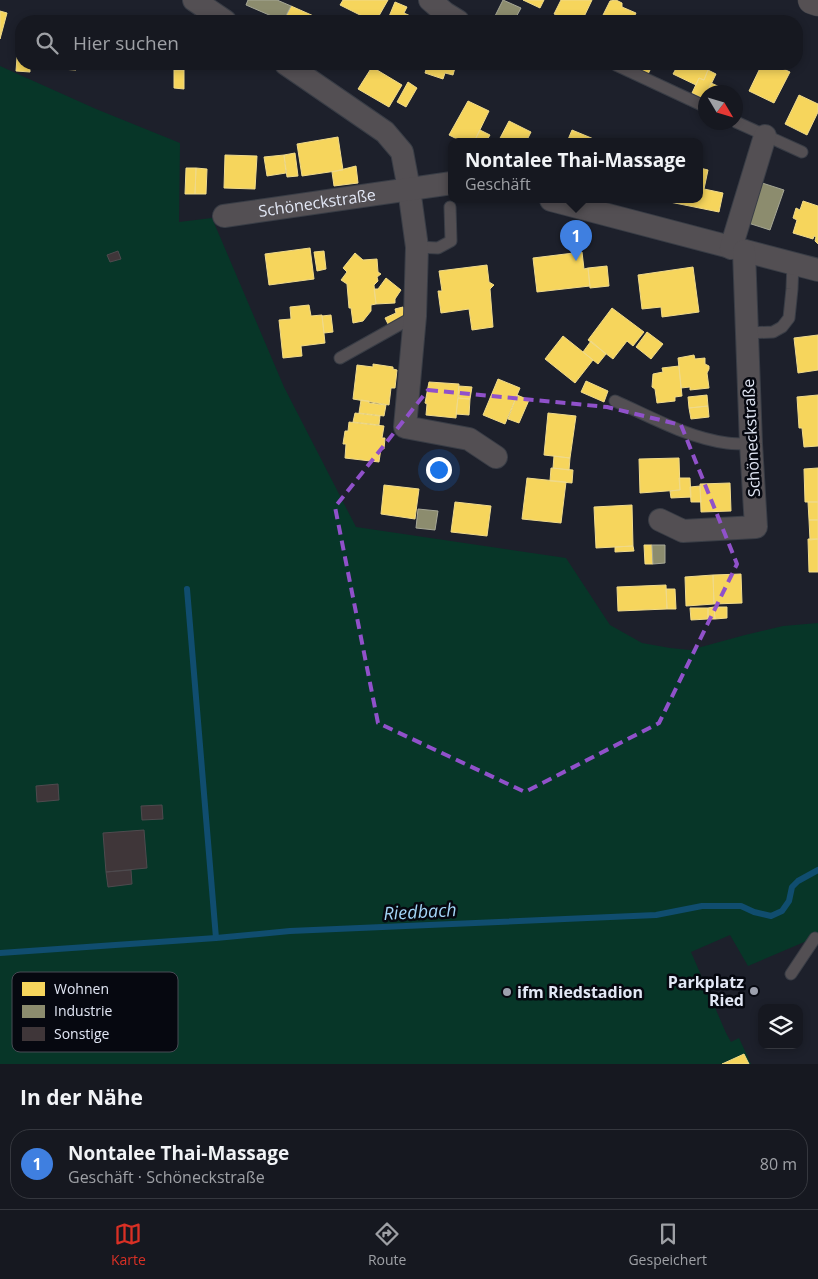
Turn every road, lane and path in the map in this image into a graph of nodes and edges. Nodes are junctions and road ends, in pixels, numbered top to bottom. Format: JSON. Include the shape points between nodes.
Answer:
{"nodes":[{"id":1,"x":194,"y":0,"type":"edge"},
{"id":2,"x":430,"y":0,"type":"edge"},
{"id":3,"x":812,"y":0,"type":"edge"},
{"id":4,"x":818,"y":2,"type":"edge"},
{"id":5,"x":216,"y":15,"type":"edge"},
{"id":6,"x":448,"y":15,"type":"edge"},
{"id":7,"x":295,"y":70,"type":"edge"},
{"id":8,"x":627,"y":70,"type":"edge"},
{"id":9,"x":698,"y":103,"type":"edge"},
{"id":10,"x":743,"y":125,"type":"edge"},
{"id":11,"x":765,"y":136,"type":"junction"},
{"id":12,"x":802,"y":152,"type":"dead end"},
{"id":13,"x":448,"y":184,"type":"edge"},
{"id":14,"x":409,"y":190,"type":"junction"},
{"id":15,"x":562,"y":203,"type":"edge"},
{"id":16,"x":450,"y":207,"type":"dead end"},
{"id":17,"x":224,"y":216,"type":"dead end"},
{"id":18,"x":417,"y":247,"type":"junction"},
{"id":19,"x":738,"y":250,"type":"junction"},
{"id":20,"x":793,"y":262,"type":"junction"},
{"id":21,"x":818,"y":270,"type":"edge"},
{"id":22,"x":415,"y":316,"type":"junction"},
{"id":23,"x":746,"y":333,"type":"junction"},
{"id":24,"x":340,"y":358,"type":"dead end"},
{"id":25,"x":616,"y":401,"type":"dead end"},
{"id":26,"x":751,"y":444,"type":"junction"},
{"id":27,"x":496,"y":457,"type":"dead end"},
{"id":28,"x":660,"y":520,"type":"dead end"},
{"id":29,"x":815,"y":938,"type":"dead end"},
{"id":30,"x":791,"y":974,"type":"dead end"}],
"edges":[{"from":1,"to":5,"type":"street"},
{"from":2,"to":6,"type":"street"},
{"from":3,"to":4,"type":"main road"},
{"from":7,"to":14,"type":"street","via":[[385,132],[402,152]]},
{"from":8,"to":9,"type":"lane"},
{"from":10,"to":11,"type":"lane"},
{"from":11,"to":12,"type":"lane"},
{"from":11,"to":19,"type":"street","name":"Schöneckstraße"},
{"from":13,"to":14,"type":"street","name":"Schöneckstraße"},
{"from":14,"to":17,"type":"street","name":"Schöneckstraße"},
{"from":14,"to":18,"type":"street"},
{"from":15,"to":19,"type":"street"},
{"from":16,"to":18,"type":"lane","via":[[451,241],[438,248]]},
{"from":18,"to":22,"type":"street"},
{"from":19,"to":20,"type":"street"},
{"from":19,"to":23,"type":"street","name":"Schöneckstraße"},
{"from":20,"to":21,"type":"street"},
{"from":20,"to":23,"type":"lane","via":[[789,318],[773,332]]},
{"from":22,"to":24,"type":"lane"},
{"from":22,"to":27,"type":"street","via":[[405,427],[469,439]]},
{"from":23,"to":26,"type":"street","name":"Schöneckstraße"},
{"from":25,"to":26,"type":"lane","via":[[707,439]]},
{"from":26,"to":28,"type":"street","name":"Schöneckstraße","via":[[756,528],[683,531]]},
{"from":29,"to":30,"type":"lane"}]}
